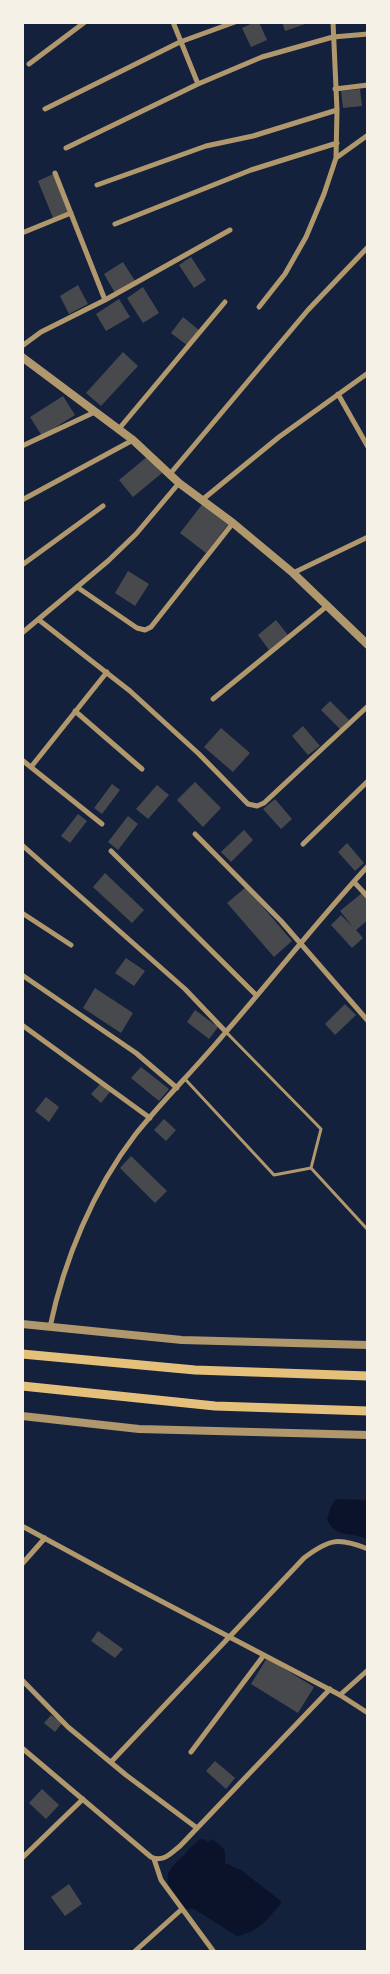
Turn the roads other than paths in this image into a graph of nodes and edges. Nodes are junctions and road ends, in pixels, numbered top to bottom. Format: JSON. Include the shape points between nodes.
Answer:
{"nodes":[{"id":1,"x":85,"y":22,"type":"edge"},
{"id":2,"x":173,"y":22,"type":"edge"},
{"id":3,"x":235,"y":22,"type":"edge"},
{"id":4,"x":333,"y":22,"type":"edge"},
{"id":5,"x":368,"y":34,"type":"edge"},
{"id":6,"x":333,"y":38,"type":"junction"},
{"id":7,"x":180,"y":42,"type":"junction"},
{"id":8,"x":29,"y":64,"type":"dead end"},
{"id":9,"x":198,"y":84,"type":"junction"},
{"id":10,"x":368,"y":85,"type":"edge"},
{"id":11,"x":335,"y":89,"type":"junction"},
{"id":12,"x":45,"y":109,"type":"dead end"},
{"id":13,"x":337,"y":110,"type":"junction"},
{"id":14,"x":368,"y":135,"type":"edge"},
{"id":15,"x":337,"y":143,"type":"junction"},
{"id":16,"x":66,"y":148,"type":"dead end"},
{"id":17,"x":336,"y":158,"type":"junction"},
{"id":18,"x":56,"y":173,"type":"dead end"},
{"id":19,"x":97,"y":184,"type":"dead end"},
{"id":20,"x":71,"y":213,"type":"junction"},
{"id":21,"x":115,"y":224,"type":"dead end"},
{"id":22,"x":230,"y":230,"type":"dead end"},
{"id":23,"x":22,"y":234,"type":"edge"},
{"id":24,"x":368,"y":247,"type":"edge"},
{"id":25,"x":105,"y":300,"type":"junction"},
{"id":26,"x":225,"y":302,"type":"dead end"},
{"id":27,"x":259,"y":307,"type":"dead end"},
{"id":28,"x":22,"y":346,"type":"edge"},
{"id":29,"x":22,"y":357,"type":"edge"},
{"id":30,"x":368,"y":372,"type":"edge"},
{"id":31,"x":338,"y":394,"type":"junction"},
{"id":32,"x":94,"y":412,"type":"junction"},
{"id":33,"x":118,"y":430,"type":"junction"},
{"id":34,"x":368,"y":432,"type":"edge"},
{"id":35,"x":361,"y":436,"type":"junction"},
{"id":36,"x":132,"y":440,"type":"junction"},
{"id":37,"x":22,"y":446,"type":"edge"},
{"id":38,"x":368,"y":447,"type":"edge"},
{"id":39,"x":170,"y":474,"type":"junction"},
{"id":40,"x":179,"y":482,"type":"junction"},
{"id":41,"x":22,"y":500,"type":"edge"},
{"id":42,"x":202,"y":500,"type":"junction"},
{"id":43,"x":103,"y":506,"type":"dead end"},
{"id":44,"x":233,"y":523,"type":"junction"},
{"id":45,"x":368,"y":537,"type":"edge"},
{"id":46,"x":22,"y":565,"type":"edge"},
{"id":47,"x":293,"y":573,"type":"junction"},
{"id":48,"x":77,"y":587,"type":"junction"},
{"id":49,"x":327,"y":606,"type":"junction"},
{"id":50,"x":39,"y":620,"type":"junction"},
{"id":51,"x":22,"y":633,"type":"edge"},
{"id":52,"x":368,"y":644,"type":"edge"},
{"id":53,"x":107,"y":672,"type":"junction"},
{"id":54,"x":213,"y":699,"type":"dead end"},
{"id":55,"x":368,"y":706,"type":"edge"},
{"id":56,"x":75,"y":711,"type":"junction"},
{"id":57,"x":22,"y":760,"type":"edge"},
{"id":58,"x":31,"y":767,"type":"junction"},
{"id":59,"x":142,"y":769,"type":"dead end"},
{"id":60,"x":368,"y":781,"type":"edge"},
{"id":61,"x":102,"y":824,"type":"dead end"},
{"id":62,"x":195,"y":834,"type":"dead end"},
{"id":63,"x":303,"y":844,"type":"dead end"},
{"id":64,"x":22,"y":845,"type":"edge"},
{"id":65,"x":111,"y":851,"type":"dead end"},
{"id":66,"x":368,"y":866,"type":"edge"},
{"id":67,"x":354,"y":882,"type":"junction"},
{"id":68,"x":368,"y":897,"type":"edge"},
{"id":69,"x":22,"y":913,"type":"edge"},
{"id":70,"x":299,"y":944,"type":"junction"},
{"id":71,"x":70,"y":945,"type":"dead end"},
{"id":72,"x":22,"y":975,"type":"edge"},
{"id":73,"x":256,"y":995,"type":"junction"},
{"id":74,"x":368,"y":1021,"type":"edge"},
{"id":75,"x":22,"y":1026,"type":"edge"},
{"id":76,"x":226,"y":1032,"type":"junction"},
{"id":77,"x":185,"y":1079,"type":"junction"},
{"id":78,"x":177,"y":1088,"type":"junction"},
{"id":79,"x":150,"y":1118,"type":"junction"},
{"id":80,"x":311,"y":1168,"type":"junction"},
{"id":81,"x":368,"y":1230,"type":"edge"},
{"id":82,"x":22,"y":1324,"type":"edge"},
{"id":83,"x":50,"y":1327,"type":"junction"},
{"id":84,"x":368,"y":1345,"type":"edge"},
{"id":85,"x":22,"y":1354,"type":"edge"},
{"id":86,"x":368,"y":1376,"type":"edge"},
{"id":87,"x":22,"y":1386,"type":"edge"},
{"id":88,"x":368,"y":1411,"type":"edge"},
{"id":89,"x":22,"y":1416,"type":"edge"},
{"id":90,"x":368,"y":1436,"type":"edge"},
{"id":91,"x":22,"y":1526,"type":"edge"},
{"id":92,"x":45,"y":1538,"type":"junction"},
{"id":93,"x":368,"y":1549,"type":"edge"},
{"id":94,"x":22,"y":1564,"type":"edge"},
{"id":95,"x":229,"y":1636,"type":"junction"},
{"id":96,"x":264,"y":1655,"type":"junction"},
{"id":97,"x":368,"y":1670,"type":"edge"},
{"id":98,"x":22,"y":1680,"type":"edge"},
{"id":99,"x":330,"y":1689,"type":"junction"},
{"id":100,"x":340,"y":1694,"type":"junction"},
{"id":101,"x":368,"y":1713,"type":"edge"},
{"id":102,"x":22,"y":1748,"type":"edge"},
{"id":103,"x":191,"y":1752,"type":"dead end"},
{"id":104,"x":111,"y":1762,"type":"junction"},
{"id":105,"x":83,"y":1799,"type":"junction"},
{"id":106,"x":197,"y":1828,"type":"junction"},
{"id":107,"x":22,"y":1858,"type":"edge"},
{"id":108,"x":154,"y":1859,"type":"junction"},
{"id":109,"x":182,"y":1909,"type":"junction"},
{"id":110,"x":134,"y":1952,"type":"edge"},
{"id":111,"x":214,"y":1952,"type":"edge"}],
"edges":[{"from":1,"to":8,"type":"street"},
{"from":2,"to":7,"type":"street"},
{"from":3,"to":7,"type":"street"},
{"from":4,"to":6,"type":"street"},
{"from":5,"to":6,"type":"street"},
{"from":6,"to":9,"type":"street","via":[[262,57]]},
{"from":6,"to":11,"type":"street"},
{"from":7,"to":9,"type":"street"},
{"from":7,"to":12,"type":"street"},
{"from":9,"to":16,"type":"street"},
{"from":10,"to":11,"type":"street"},
{"from":11,"to":13,"type":"street"},
{"from":13,"to":15,"type":"street"},
{"from":13,"to":19,"type":"street","via":[[253,136],[206,146]]},
{"from":14,"to":17,"type":"street"},
{"from":15,"to":17,"type":"street"},
{"from":15,"to":21,"type":"street","via":[[251,170]]},
{"from":17,"to":27,"type":"street","via":[[306,237],[285,274]]},
{"from":18,"to":20,"type":"street"},
{"from":20,"to":23,"type":"street"},
{"from":20,"to":25,"type":"street"},
{"from":22,"to":25,"type":"street"},
{"from":24,"to":39,"type":"street","via":[[308,310]]},
{"from":25,"to":28,"type":"street","via":[[41,332]]},
{"from":26,"to":33,"type":"street"},
{"from":29,"to":32,"type":"street"},
{"from":30,"to":31,"type":"street"},
{"from":31,"to":35,"type":"street"},
{"from":31,"to":42,"type":"street"},
{"from":32,"to":33,"type":"street"},
{"from":32,"to":37,"type":"street"},
{"from":33,"to":36,"type":"street"},
{"from":34,"to":35,"type":"street"},
{"from":35,"to":38,"type":"street"},
{"from":36,"to":39,"type":"street"},
{"from":36,"to":41,"type":"street"},
{"from":39,"to":40,"type":"street"},
{"from":40,"to":42,"type":"street"},
{"from":40,"to":48,"type":"street","via":[[136,534]]},
{"from":42,"to":44,"type":"street"},
{"from":43,"to":46,"type":"street"},
{"from":44,"to":47,"type":"street"},
{"from":44,"to":48,"type":"street","via":[[151,627],[145,630],[137,628]]},
{"from":45,"to":47,"type":"street"},
{"from":47,"to":49,"type":"street"},
{"from":48,"to":50,"type":"street"},
{"from":49,"to":52,"type":"street"},
{"from":49,"to":54,"type":"street"},
{"from":50,"to":51,"type":"street"},
{"from":50,"to":53,"type":"street"},
{"from":53,"to":55,"type":"street","via":[[158,716],[248,804],[257,806]]},
{"from":53,"to":56,"type":"street"},
{"from":56,"to":58,"type":"street"},
{"from":56,"to":59,"type":"street"},
{"from":57,"to":58,"type":"street"},
{"from":58,"to":61,"type":"street"},
{"from":60,"to":63,"type":"street"},
{"from":62,"to":70,"type":"street"},
{"from":64,"to":76,"type":"street","via":[[178,983]]},
{"from":65,"to":73,"type":"street"},
{"from":66,"to":67,"type":"street"},
{"from":67,"to":68,"type":"street"},
{"from":67,"to":70,"type":"street"},
{"from":69,"to":71,"type":"street"},
{"from":70,"to":73,"type":"street"},
{"from":70,"to":74,"type":"street"},
{"from":72,"to":78,"type":"street","via":[[136,1053]]},
{"from":73,"to":76,"type":"street"},
{"from":75,"to":79,"type":"street"},
{"from":76,"to":77,"type":"street"},
{"from":76,"to":80,"type":"lane","via":[[321,1128]]},
{"from":77,"to":78,"type":"street"},
{"from":77,"to":80,"type":"lane","via":[[274,1175]]},
{"from":78,"to":79,"type":"street"},
{"from":79,"to":83,"type":"street","via":[[109,1174],[91,1210],[58,1291]]},
{"from":80,"to":81,"type":"lane"},
{"from":82,"to":83,"type":"street"},
{"from":83,"to":84,"type":"street","via":[[182,1340]]},
{"from":85,"to":86,"type":"main road","via":[[194,1370]]},
{"from":87,"to":88,"type":"main road","via":[[215,1406]]},
{"from":89,"to":90,"type":"street","via":[[139,1429]]},
{"from":91,"to":92,"type":"street"},
{"from":92,"to":94,"type":"street"},
{"from":92,"to":95,"type":"street"},
{"from":93,"to":95,"type":"street","via":[[344,1541],[322,1545],[304,1558]]},
{"from":95,"to":96,"type":"street"},
{"from":95,"to":104,"type":"street"},
{"from":96,"to":99,"type":"street"},
{"from":96,"to":103,"type":"street"},
{"from":97,"to":100,"type":"street"},
{"from":98,"to":104,"type":"street","via":[[68,1727]]},
{"from":99,"to":100,"type":"street"},
{"from":99,"to":106,"type":"street"},
{"from":100,"to":101,"type":"street"},
{"from":102,"to":105,"type":"street"},
{"from":104,"to":106,"type":"street"},
{"from":105,"to":107,"type":"street"},
{"from":105,"to":108,"type":"street"},
{"from":106,"to":108,"type":"street","via":[[170,1855]]},
{"from":108,"to":109,"type":"street","via":[[161,1880]]},
{"from":109,"to":110,"type":"street"},
{"from":109,"to":111,"type":"street"}]}
